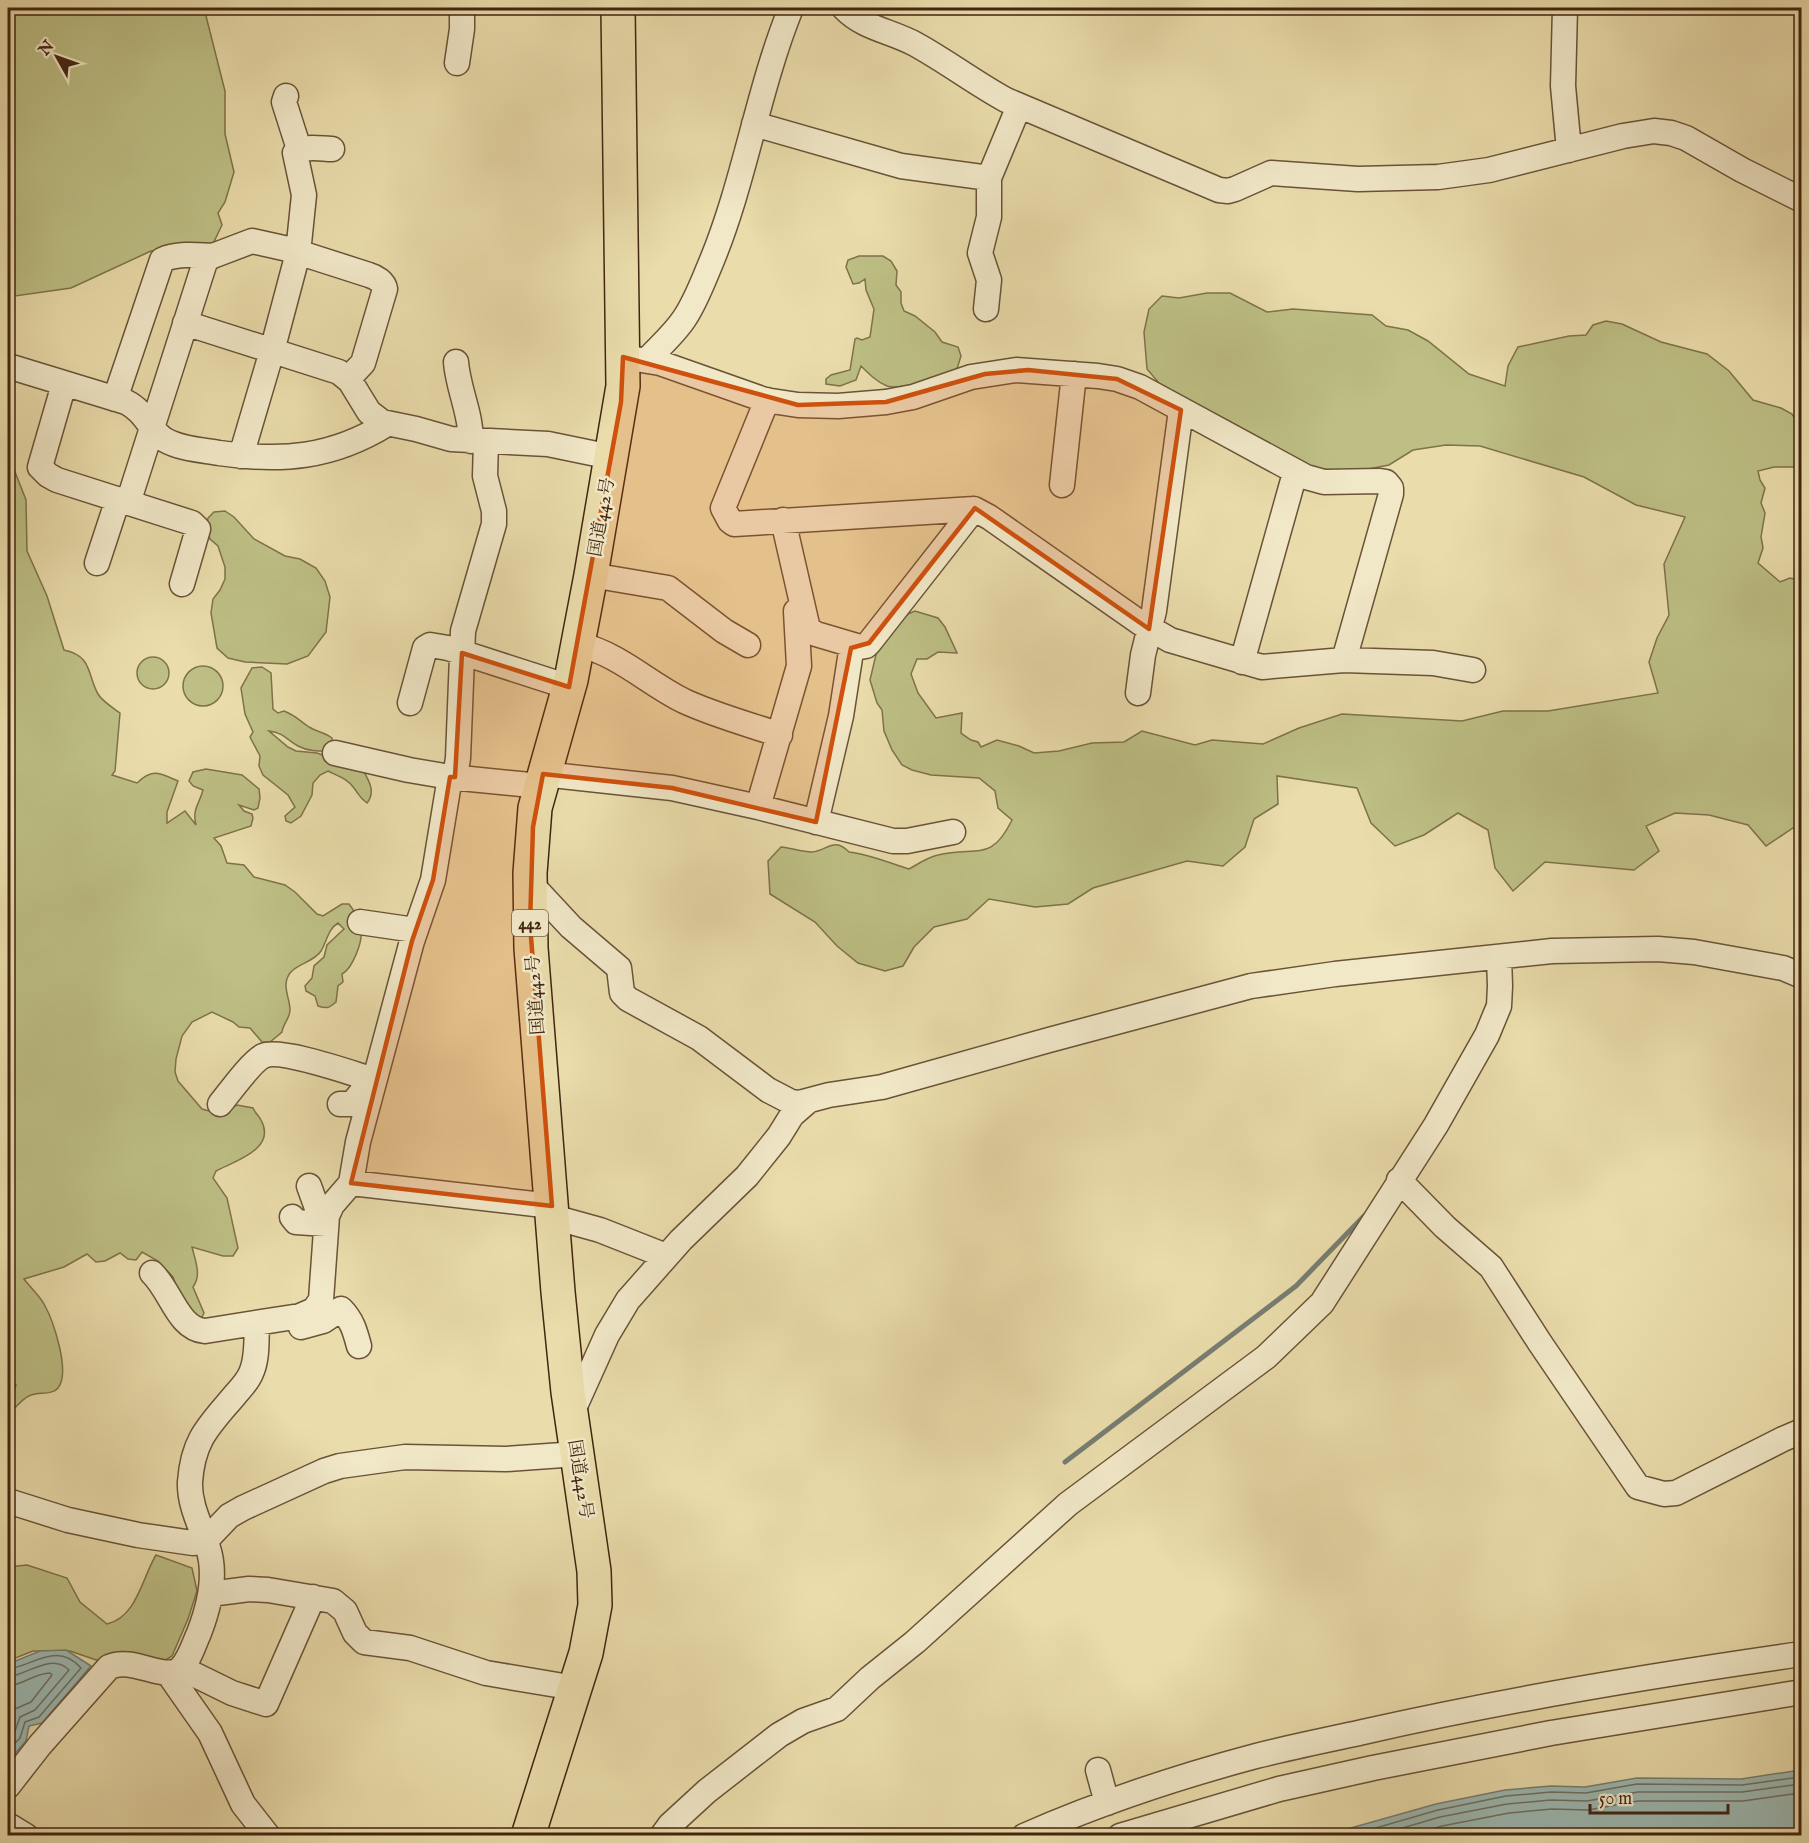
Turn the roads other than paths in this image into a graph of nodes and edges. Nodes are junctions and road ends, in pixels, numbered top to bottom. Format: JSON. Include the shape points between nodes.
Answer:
{"nodes":[{"id":1,"x":462,"y":8,"type":"edge"},
{"id":2,"x":618,"y":8,"type":"edge"},
{"id":3,"x":791,"y":8,"type":"edge"},
{"id":4,"x":844,"y":8,"type":"edge"},
{"id":5,"x":1565,"y":8,"type":"edge"},
{"id":6,"x":456,"y":63,"type":"dead end"},
{"id":7,"x":286,"y":96,"type":"dead end"},
{"id":8,"x":1019,"y":106,"type":"junction"},
{"id":9,"x":754,"y":124,"type":"junction"},
{"id":10,"x":299,"y":149,"type":"junction"},
{"id":11,"x":332,"y":149,"type":"dead end"},
{"id":12,"x":1569,"y":150,"type":"junction"},
{"id":13,"x":989,"y":178,"type":"junction"},
{"id":14,"x":1802,"y":200,"type":"edge"},
{"id":15,"x":298,"y":253,"type":"junction"},
{"id":16,"x":213,"y":256,"type":"junction"},
{"id":17,"x":986,"y":309,"type":"dead end"},
{"id":18,"x":185,"y":323,"type":"junction"},
{"id":19,"x":272,"y":351,"type":"junction"},
{"id":20,"x":635,"y":358,"type":"junction"},
{"id":21,"x":456,"y":362,"type":"dead end"},
{"id":22,"x":8,"y":366,"type":"edge"},
{"id":23,"x":1074,"y":374,"type":"junction"},
{"id":24,"x":348,"y":379,"type":"junction"},
{"id":25,"x":64,"y":384,"type":"junction"},
{"id":26,"x":115,"y":399,"type":"junction"},
{"id":27,"x":767,"y":400,"type":"junction"},
{"id":28,"x":1181,"y":410,"type":"junction"},
{"id":29,"x":387,"y":424,"type":"junction"},
{"id":30,"x":152,"y":426,"type":"junction"},
{"id":31,"x":478,"y":441,"type":"junction"},
{"id":32,"x":241,"y":456,"type":"junction"},
{"id":33,"x":612,"y":457,"type":"junction"},
{"id":34,"x":1295,"y":473,"type":"junction"},
{"id":35,"x":1062,"y":485,"type":"dead end"},
{"id":36,"x":123,"y":501,"type":"junction"},
{"id":37,"x":974,"y":509,"type":"junction"},
{"id":38,"x":783,"y":520,"type":"junction"},
{"id":39,"x":97,"y":563,"type":"dead end"},
{"id":40,"x":591,"y":575,"type":"junction"},
{"id":41,"x":182,"y":584,"type":"dead end"},
{"id":42,"x":800,"y":600,"type":"junction"},
{"id":43,"x":1149,"y":629,"type":"junction"},
{"id":44,"x":578,"y":645,"type":"junction"},
{"id":45,"x":748,"y":645,"type":"dead end"},
{"id":46,"x":852,"y":645,"type":"junction"},
{"id":47,"x":462,"y":653,"type":"junction"},
{"id":48,"x":1344,"y":660,"type":"junction"},
{"id":49,"x":1242,"y":662,"type":"junction"},
{"id":50,"x":1473,"y":670,"type":"dead end"},
{"id":51,"x":568,"y":687,"type":"junction"},
{"id":52,"x":1138,"y":693,"type":"dead end"},
{"id":53,"x":410,"y":703,"type":"dead end"},
{"id":54,"x":780,"y":735,"type":"junction"},
{"id":55,"x":335,"y":753,"type":"dead end"},
{"id":56,"x":453,"y":777,"type":"junction"},
{"id":57,"x":542,"y":780,"type":"junction"},
{"id":58,"x":758,"y":807,"type":"junction"},
{"id":59,"x":816,"y":822,"type":"junction"},
{"id":60,"x":953,"y":832,"type":"dead end"},
{"id":61,"x":530,"y":883,"type":"junction"},
{"id":62,"x":360,"y":922,"type":"dead end"},
{"id":63,"x":415,"y":930,"type":"junction"},
{"id":64,"x":1499,"y":957,"type":"junction"},
{"id":65,"x":1802,"y":976,"type":"edge"},
{"id":66,"x":374,"y":1078,"type":"junction"},
{"id":67,"x":807,"y":1102,"type":"junction"},
{"id":68,"x":219,"y":1104,"type":"dead end"},
{"id":69,"x":340,"y":1104,"type":"dead end"},
{"id":70,"x":1399,"y":1180,"type":"junction"},
{"id":71,"x":351,"y":1183,"type":"junction"},
{"id":72,"x":309,"y":1186,"type":"dead end"},
{"id":73,"x":552,"y":1212,"type":"junction"},
{"id":74,"x":292,"y":1217,"type":"dead end"},
{"id":75,"x":324,"y":1223,"type":"junction"},
{"id":76,"x":666,"y":1256,"type":"junction"},
{"id":77,"x":152,"y":1273,"type":"dead end"},
{"id":78,"x":283,"y":1319,"type":"junction"},
{"id":79,"x":257,"y":1323,"type":"junction"},
{"id":80,"x":359,"y":1346,"type":"dead end"},
{"id":81,"x":571,"y":1416,"type":"junction"},
{"id":82,"x":1802,"y":1431,"type":"edge"},
{"id":83,"x":577,"y":1454,"type":"junction"},
{"id":84,"x":8,"y":1501,"type":"edge"},
{"id":85,"x":204,"y":1540,"type":"junction"},
{"id":86,"x":210,"y":1594,"type":"junction"},
{"id":87,"x":313,"y":1598,"type":"junction"},
{"id":88,"x":1802,"y":1654,"type":"edge"},
{"id":89,"x":174,"y":1670,"type":"junction"},
{"id":90,"x":575,"y":1688,"type":"junction"},
{"id":91,"x":1802,"y":1692,"type":"edge"},
{"id":92,"x":1098,"y":1770,"type":"dead end"},
{"id":93,"x":8,"y":1786,"type":"edge"},
{"id":94,"x":1107,"y":1803,"type":"junction"},
{"id":95,"x":8,"y":1825,"type":"edge"},
{"id":96,"x":26,"y":1836,"type":"edge"},
{"id":97,"x":268,"y":1836,"type":"edge"},
{"id":98,"x":528,"y":1836,"type":"edge"},
{"id":99,"x":662,"y":1836,"type":"edge"},
{"id":100,"x":1024,"y":1836,"type":"edge"},
{"id":101,"x":1120,"y":1836,"type":"edge"}],
"edges":[{"from":1,"to":6,"type":"street"},
{"from":2,"to":20,"type":"highway","name":"国道442号","number":"442"},
{"from":3,"to":9,"type":"street"},
{"from":4,"to":8,"type":"street","via":[[858,20],[912,42],[981,87]]},
{"from":5,"to":12,"type":"street","via":[[1563,86]]},
{"from":7,"to":10,"type":"street","via":[[284,102]]},
{"from":8,"to":12,"type":"street","via":[[1227,191],[1271,173],[1339,179],[1438,177],[1489,170]]},
{"from":8,"to":13,"type":"street"},
{"from":9,"to":13,"type":"street","via":[[901,166]]},
{"from":9,"to":20,"type":"street","via":[[728,223],[694,302],[682,321]]},
{"from":10,"to":11,"type":"street"},
{"from":10,"to":15,"type":"street","via":[[294,155],[304,195]]},
{"from":12,"to":14,"type":"street","via":[[1641,132],[1671,133],[1700,144]]},
{"from":13,"to":17,"type":"street","via":[[989,217],[980,253],[989,280]]},
{"from":15,"to":16,"type":"street","via":[[252,241]]},
{"from":15,"to":19,"type":"street"},
{"from":15,"to":24,"type":"street","via":[[375,277],[385,286],[366,356]]},
{"from":16,"to":18,"type":"street","via":[[205,262]]},
{"from":16,"to":26,"type":"street","via":[[162,260]]},
{"from":18,"to":19,"type":"street"},
{"from":18,"to":30,"type":"street"},
{"from":19,"to":24,"type":"street","via":[[335,370]]},
{"from":19,"to":32,"type":"street"},
{"from":20,"to":27,"type":"street"},
{"from":20,"to":33,"type":"highway","name":"国道442号","number":"442","via":[[623,386]]},
{"from":21,"to":31,"type":"street"},
{"from":22,"to":25,"type":"street"},
{"from":23,"to":27,"type":"street","via":[[1004,371],[873,404],[798,405]]},
{"from":23,"to":28,"type":"street","via":[[1126,381]]},
{"from":23,"to":35,"type":"street"},
{"from":24,"to":29,"type":"street","via":[[369,412]]},
{"from":25,"to":26,"type":"street"},
{"from":25,"to":36,"type":"street","via":[[40,467],[57,480]]},
{"from":26,"to":30,"type":"street","via":[[137,408]]},
{"from":27,"to":38,"type":"street","via":[[723,508],[734,524]]},
{"from":28,"to":34,"type":"street"},
{"from":28,"to":43,"type":"street"},
{"from":29,"to":31,"type":"street"},
{"from":29,"to":32,"type":"street","via":[[357,441],[330,450],[289,456]]},
{"from":30,"to":32,"type":"street","via":[[174,443]]},
{"from":30,"to":36,"type":"street"},
{"from":31,"to":33,"type":"street","via":[[548,444]]},
{"from":31,"to":47,"type":"street","via":[[494,524],[465,620]]},
{"from":33,"to":40,"type":"highway","name":"国道442号","number":"442"},
{"from":34,"to":48,"type":"street","via":[[1324,482],[1380,480],[1391,488]]},
{"from":34,"to":49,"type":"street"},
{"from":36,"to":39,"type":"street"},
{"from":36,"to":41,"type":"street","via":[[192,523],[198,529]]},
{"from":37,"to":38,"type":"street"},
{"from":37,"to":43,"type":"street"},
{"from":37,"to":46,"type":"street","via":[[869,643]]},
{"from":38,"to":42,"type":"street"},
{"from":40,"to":44,"type":"highway","name":"国道442号","number":"442"},
{"from":40,"to":45,"type":"street","via":[[668,588]]},
{"from":42,"to":46,"type":"street","via":[[812,632]]},
{"from":42,"to":54,"type":"street","via":[[796,607],[799,666]]},
{"from":43,"to":49,"type":"street"},
{"from":43,"to":52,"type":"street"},
{"from":44,"to":51,"type":"highway","name":"国道442号","number":"442"},
{"from":44,"to":54,"type":"street","via":[[604,652],[683,701]]},
{"from":46,"to":59,"type":"street","via":[[841,716]]},
{"from":47,"to":51,"type":"street"},
{"from":47,"to":53,"type":"street","via":[[435,644],[425,648]]},
{"from":47,"to":56,"type":"street"},
{"from":48,"to":49,"type":"street","via":[[1274,667]]},
{"from":48,"to":50,"type":"street","via":[[1433,663]]},
{"from":51,"to":57,"type":"highway","name":"国道442号","number":"442"},
{"from":54,"to":58,"type":"street"},
{"from":55,"to":56,"type":"street"},
{"from":56,"to":57,"type":"street"},
{"from":56,"to":63,"type":"street","via":[[436,868]]},
{"from":57,"to":58,"type":"street","via":[[672,788]]},
{"from":57,"to":61,"type":"highway","name":"国道442号","number":"442","via":[[533,827]]},
{"from":58,"to":59,"type":"street"},
{"from":59,"to":60,"type":"street","via":[[893,841]]},
{"from":61,"to":67,"type":"street","via":[[571,927],[619,968],[621,989],[628,999],[690,1032],[779,1096],[791,1102]]},
{"from":61,"to":73,"type":"highway","name":"国道442号","number":"442","via":[[531,948]]},
{"from":62,"to":63,"type":"street"},
{"from":63,"to":66,"type":"street"},
{"from":64,"to":65,"type":"street","via":[[1552,951],[1677,950],[1783,968]]},
{"from":64,"to":67,"type":"street","via":[[1251,986],[882,1087]]},
{"from":64,"to":70,"type":"street","via":[[1500,996],[1492,1024],[1456,1092]]},
{"from":66,"to":68,"type":"street","via":[[290,1055],[270,1054],[258,1060]]},
{"from":66,"to":69,"type":"street","via":[[352,1104]]},
{"from":66,"to":71,"type":"street"},
{"from":67,"to":76,"type":"street","via":[[792,1115],[747,1176]]},
{"from":70,"to":82,"type":"street","via":[[1491,1267],[1638,1487],[1676,1493]]},
{"from":70,"to":99,"type":"street","via":[[1328,1296],[1266,1357],[1068,1504],[837,1709],[779,1735],[707,1791]]},
{"from":71,"to":73,"type":"street"},
{"from":71,"to":75,"type":"street","via":[[332,1204]]},
{"from":72,"to":75,"type":"street"},
{"from":73,"to":76,"type":"street"},
{"from":73,"to":81,"type":"highway","name":"国道442号","number":"442"},
{"from":74,"to":75,"type":"street","via":[[296,1222]]},
{"from":75,"to":78,"type":"street","via":[[321,1300],[310,1313]]},
{"from":76,"to":81,"type":"street","via":[[616,1318]]},
{"from":77,"to":79,"type":"street","via":[[192,1329],[205,1331]]},
{"from":78,"to":79,"type":"street"},
{"from":78,"to":80,"type":"street","via":[[297,1328],[323,1322],[340,1309],[350,1319]]},
{"from":79,"to":85,"type":"street","via":[[250,1376],[205,1430],[196,1448],[190,1493]]},
{"from":81,"to":83,"type":"highway","name":"国道442号","number":"442"},
{"from":83,"to":85,"type":"street","via":[[506,1459],[405,1457],[339,1466],[243,1508]]},
{"from":83,"to":90,"type":"highway","name":"国道442号","number":"442","via":[[596,1605]]},
{"from":84,"to":85,"type":"street","via":[[58,1518],[138,1535],[193,1543]]},
{"from":85,"to":86,"type":"street","via":[[210,1559]]},
{"from":86,"to":87,"type":"street","via":[[258,1590]]},
{"from":86,"to":89,"type":"street","via":[[203,1622]]},
{"from":87,"to":89,"type":"street","via":[[266,1704]]},
{"from":87,"to":90,"type":"street","via":[[340,1605],[357,1637],[364,1642],[410,1648],[486,1673]]},
{"from":88,"to":94,"type":"street","via":[[1470,1708],[1258,1755]]},
{"from":89,"to":93,"type":"street","via":[[121,1663],[109,1667]]},
{"from":89,"to":97,"type":"street","via":[[210,1733],[243,1804]]},
{"from":90,"to":98,"type":"highway","name":"国道442号","number":"442"},
{"from":91,"to":101,"type":"street","via":[[1373,1768],[1279,1789]]},
{"from":92,"to":94,"type":"street"},
{"from":94,"to":100,"type":"street"},
{"from":95,"to":96,"type":"street"}]}
